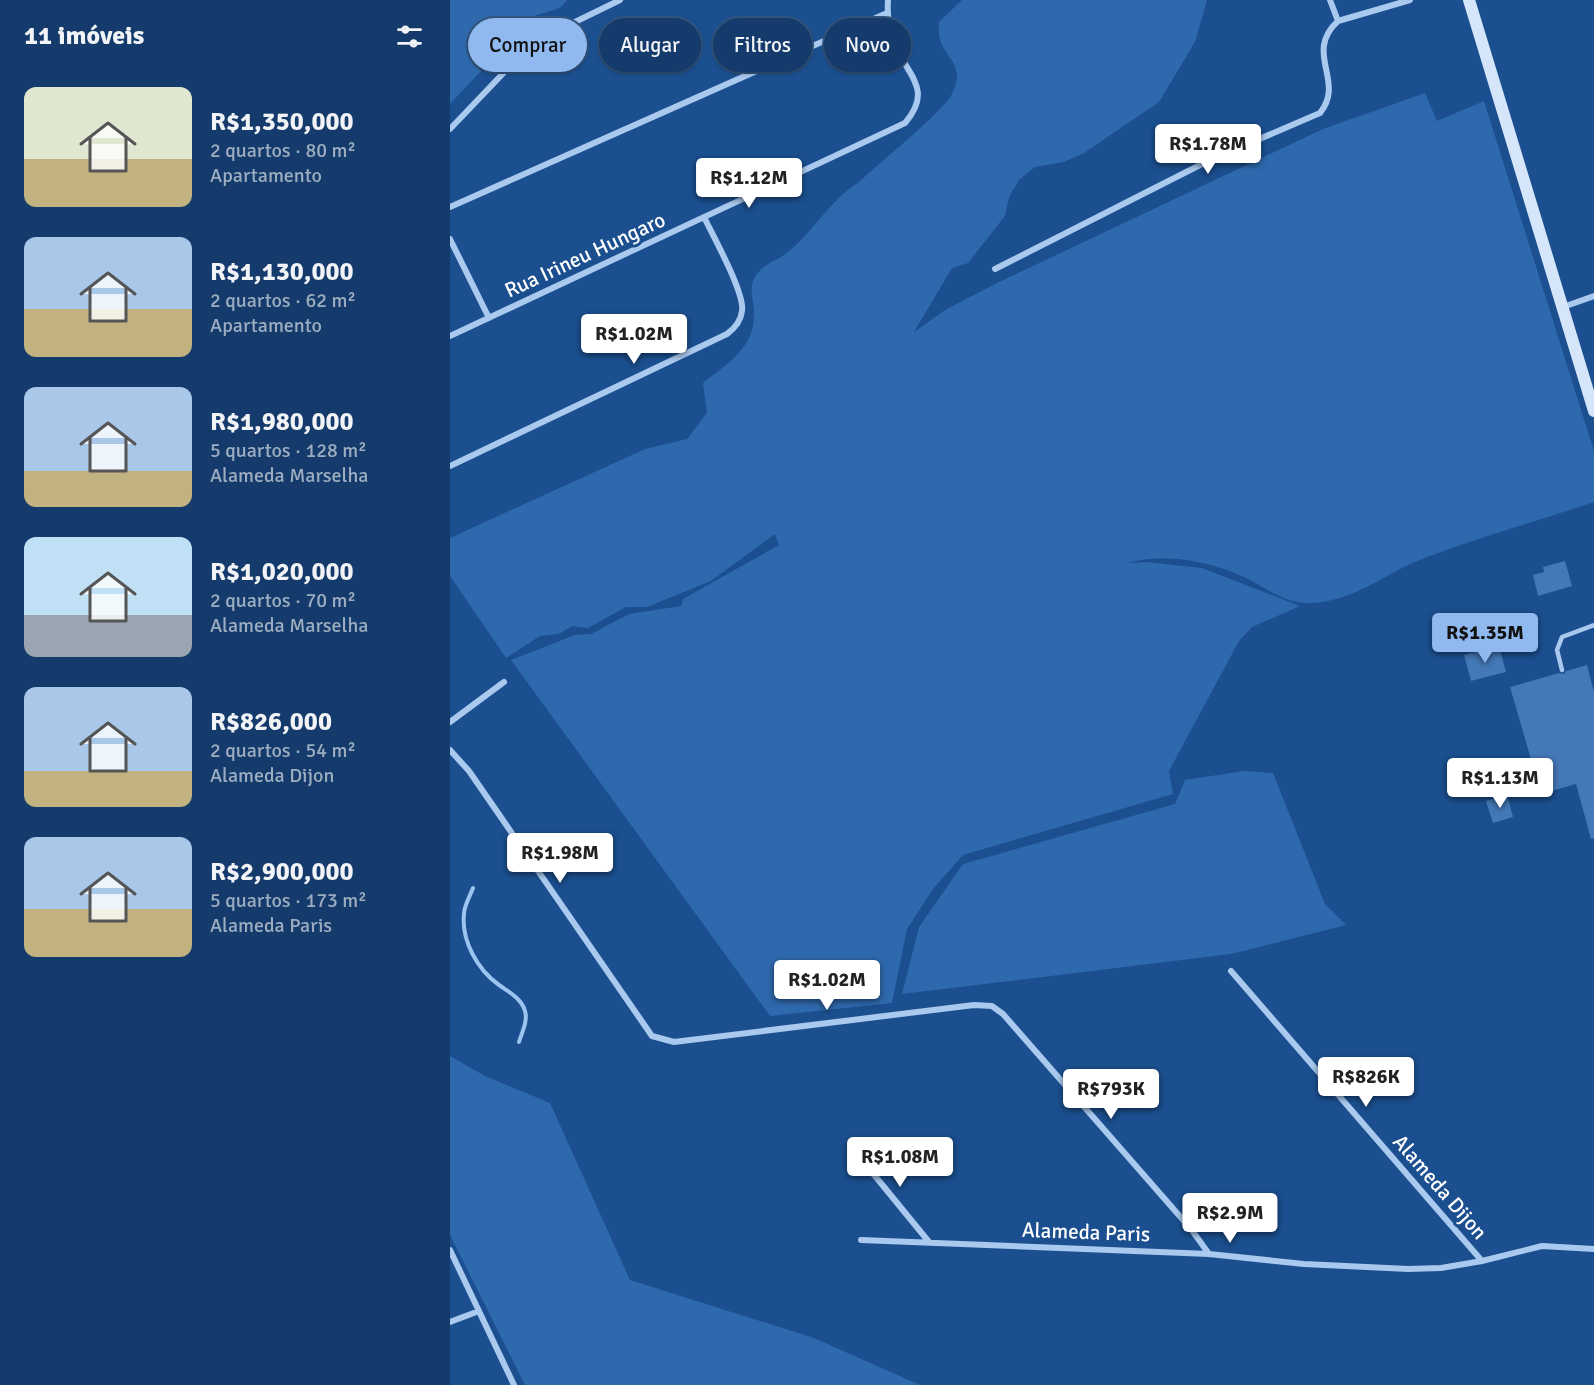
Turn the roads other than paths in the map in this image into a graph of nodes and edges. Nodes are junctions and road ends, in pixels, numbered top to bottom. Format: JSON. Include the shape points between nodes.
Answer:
{"nodes":[{"id":1,"x":620,"y":0,"type":"edge"},
{"id":2,"x":888,"y":0,"type":"edge"},
{"id":3,"x":1330,"y":0,"type":"edge"},
{"id":4,"x":1410,"y":0,"type":"edge"},
{"id":5,"x":1468,"y":0,"type":"edge"},
{"id":6,"x":887,"y":13,"type":"junction"},
{"id":7,"x":1338,"y":21,"type":"junction"},
{"id":8,"x":450,"y":129,"type":"edge"},
{"id":9,"x":450,"y":207,"type":"edge"},
{"id":10,"x":704,"y":217,"type":"junction"},
{"id":11,"x":450,"y":239,"type":"edge"},
{"id":12,"x":995,"y":269,"type":"dead end"},
{"id":13,"x":1594,"y":296,"type":"edge"},
{"id":14,"x":1563,"y":307,"type":"junction"},
{"id":15,"x":489,"y":318,"type":"junction"},
{"id":16,"x":450,"y":336,"type":"edge"},
{"id":17,"x":1594,"y":411,"type":"edge"},
{"id":18,"x":450,"y":466,"type":"edge"},
{"id":19,"x":1594,"y":625,"type":"edge"},
{"id":20,"x":1562,"y":670,"type":"dead end"},
{"id":21,"x":504,"y":682,"type":"dead end"},
{"id":22,"x":450,"y":722,"type":"edge"},
{"id":23,"x":450,"y":750,"type":"edge"},
{"id":24,"x":1232,"y":971,"type":"dead end"},
{"id":25,"x":853,"y":1149,"type":"dead end"},
{"id":26,"x":861,"y":1240,"type":"dead end"},
{"id":27,"x":928,"y":1242,"type":"junction"},
{"id":28,"x":1594,"y":1249,"type":"edge"},
{"id":29,"x":450,"y":1251,"type":"edge"},
{"id":30,"x":1209,"y":1254,"type":"junction"},
{"id":31,"x":1482,"y":1261,"type":"junction"},
{"id":32,"x":479,"y":1311,"type":"junction"},
{"id":33,"x":450,"y":1322,"type":"edge"},
{"id":34,"x":514,"y":1385,"type":"edge"}],
"edges":[{"from":1,"to":8,"type":"street","via":[[527,48]]},
{"from":2,"to":6,"type":"street","name":"Rua Irineu Hungaro"},
{"from":3,"to":7,"type":"street"},
{"from":4,"to":7,"type":"street"},
{"from":5,"to":14,"type":"main road"},
{"from":6,"to":9,"type":"street"},
{"from":6,"to":10,"type":"street","name":"Rua Irineu Hungaro","via":[[894,43],[916,80],[918,91],[913,114],[905,123]]},
{"from":7,"to":12,"type":"street","via":[[1323,40],[1321,52],[1330,88],[1320,113],[1206,162]]},
{"from":10,"to":15,"type":"street","name":"Rua Irineu Hungaro"},
{"from":10,"to":18,"type":"street","via":[[742,300],[735,327]]},
{"from":11,"to":15,"type":"street"},
{"from":13,"to":14,"type":"street"},
{"from":14,"to":17,"type":"main road"},
{"from":15,"to":16,"type":"street","name":"Rua Irineu Hungaro"},
{"from":19,"to":20,"type":"lane","via":[[1562,637],[1557,650]]},
{"from":21,"to":22,"type":"street"},
{"from":23,"to":30,"type":"street","via":[[469,771],[644,1029],[655,1038],[674,1042],[974,1005],[992,1006],[1003,1014]]},
{"from":24,"to":31,"type":"street","name":"Alameda Dijon"},
{"from":25,"to":27,"type":"street"},
{"from":26,"to":27,"type":"street","name":"Alameda Paris"},
{"from":27,"to":30,"type":"street","name":"Alameda Paris"},
{"from":28,"to":31,"type":"street","name":"Alameda Paris","via":[[1542,1246]]},
{"from":29,"to":32,"type":"street"},
{"from":30,"to":31,"type":"street","name":"Alameda Paris","via":[[1408,1269]]},
{"from":32,"to":33,"type":"street"},
{"from":32,"to":34,"type":"street"}]}
